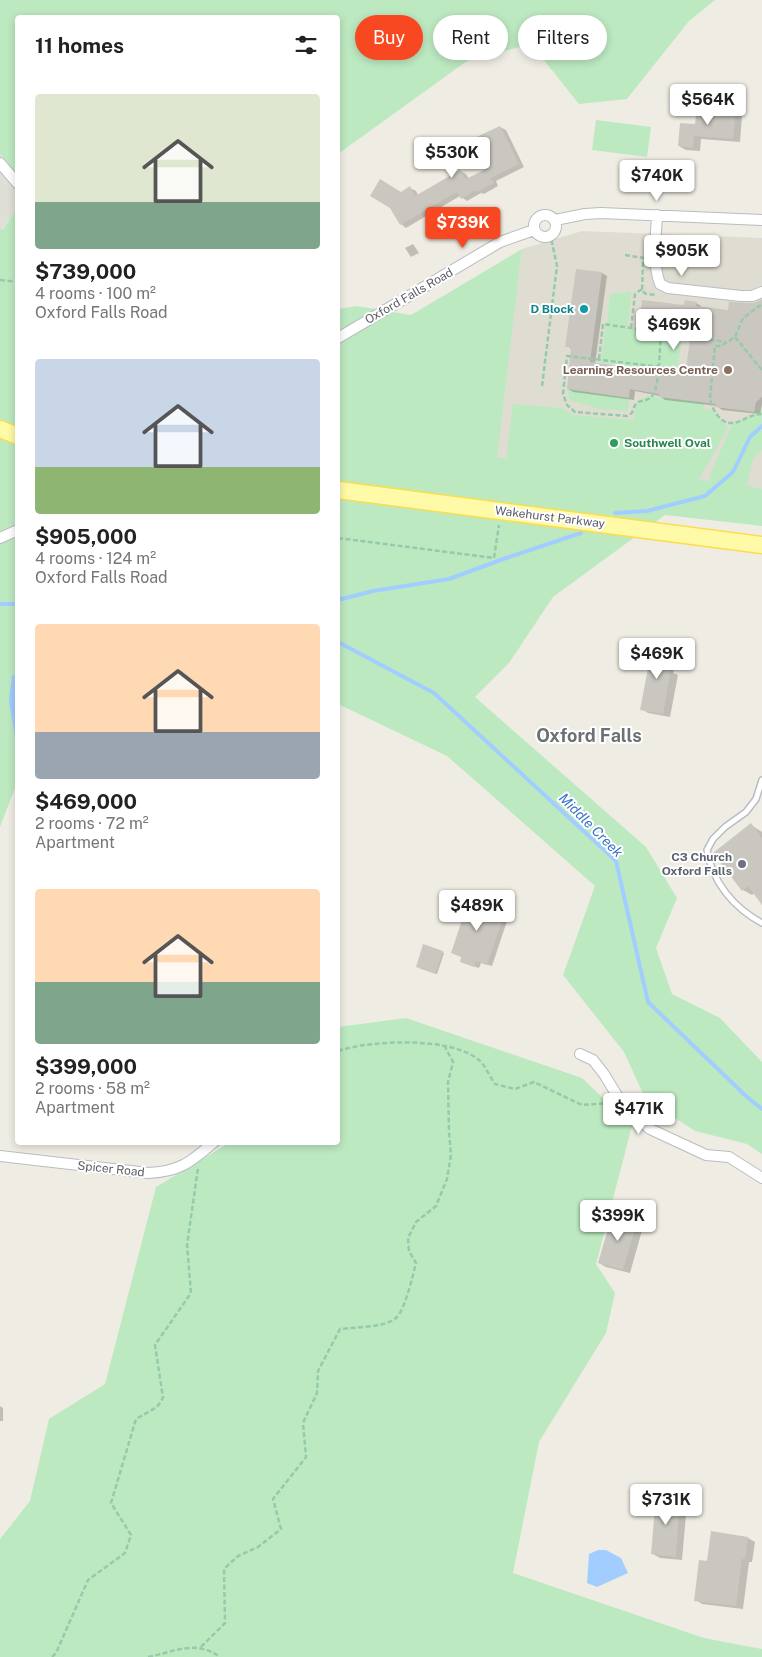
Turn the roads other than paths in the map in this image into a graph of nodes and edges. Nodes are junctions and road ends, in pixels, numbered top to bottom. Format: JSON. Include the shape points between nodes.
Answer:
{"nodes":[{"id":1,"x":0,"y":163,"type":"edge"},
{"id":2,"x":15,"y":180,"type":"edge"},
{"id":3,"x":657,"y":215,"type":"junction"},
{"id":4,"x":555,"y":220,"type":"junction"},
{"id":5,"x":762,"y":220,"type":"edge"},
{"id":6,"x":534,"y":230,"type":"junction"},
{"id":7,"x":762,"y":292,"type":"edge"},
{"id":8,"x":340,"y":337,"type":"edge"},
{"id":9,"x":0,"y":429,"type":"edge"},
{"id":10,"x":15,"y":435,"type":"edge"},
{"id":11,"x":340,"y":490,"type":"edge"},
{"id":12,"x":15,"y":531,"type":"edge"},
{"id":13,"x":0,"y":538,"type":"edge"},
{"id":14,"x":762,"y":545,"type":"edge"},
{"id":15,"x":762,"y":780,"type":"edge"},
{"id":16,"x":762,"y":922,"type":"edge"},
{"id":17,"x":580,"y":1054,"type":"dead end"},
{"id":18,"x":210,"y":1145,"type":"edge"},
{"id":19,"x":0,"y":1156,"type":"edge"},
{"id":20,"x":762,"y":1178,"type":"edge"}],
"edges":[{"from":1,"to":2,"type":"street"},
{"from":3,"to":4,"type":"street","via":[[585,214]]},
{"from":3,"to":5,"type":"street"},
{"from":3,"to":7,"type":"street","via":[[655,259],[660,284],[668,288],[741,296]]},
{"from":4,"to":6,"type":"street","via":[[548,214],[538,216]]},
{"from":4,"to":6,"type":"street","via":[[556,228],[551,236],[542,237]]},
{"from":6,"to":8,"type":"street","name":"Oxford Falls Road","via":[[500,242]]},
{"from":9,"to":10,"type":"main road"},
{"from":11,"to":14,"type":"main road","name":"Wakehurst Parkway"},
{"from":12,"to":13,"type":"street"},
{"from":15,"to":16,"type":"lane","via":[[756,799],[746,812],[713,839],[708,850],[716,879],[733,901]]},
{"from":17,"to":20,"type":"street","via":[[593,1060],[621,1102],[650,1129],[706,1155],[729,1157]]},
{"from":18,"to":19,"type":"street","name":"Spicer Road","via":[[180,1168],[165,1173]]}]}
